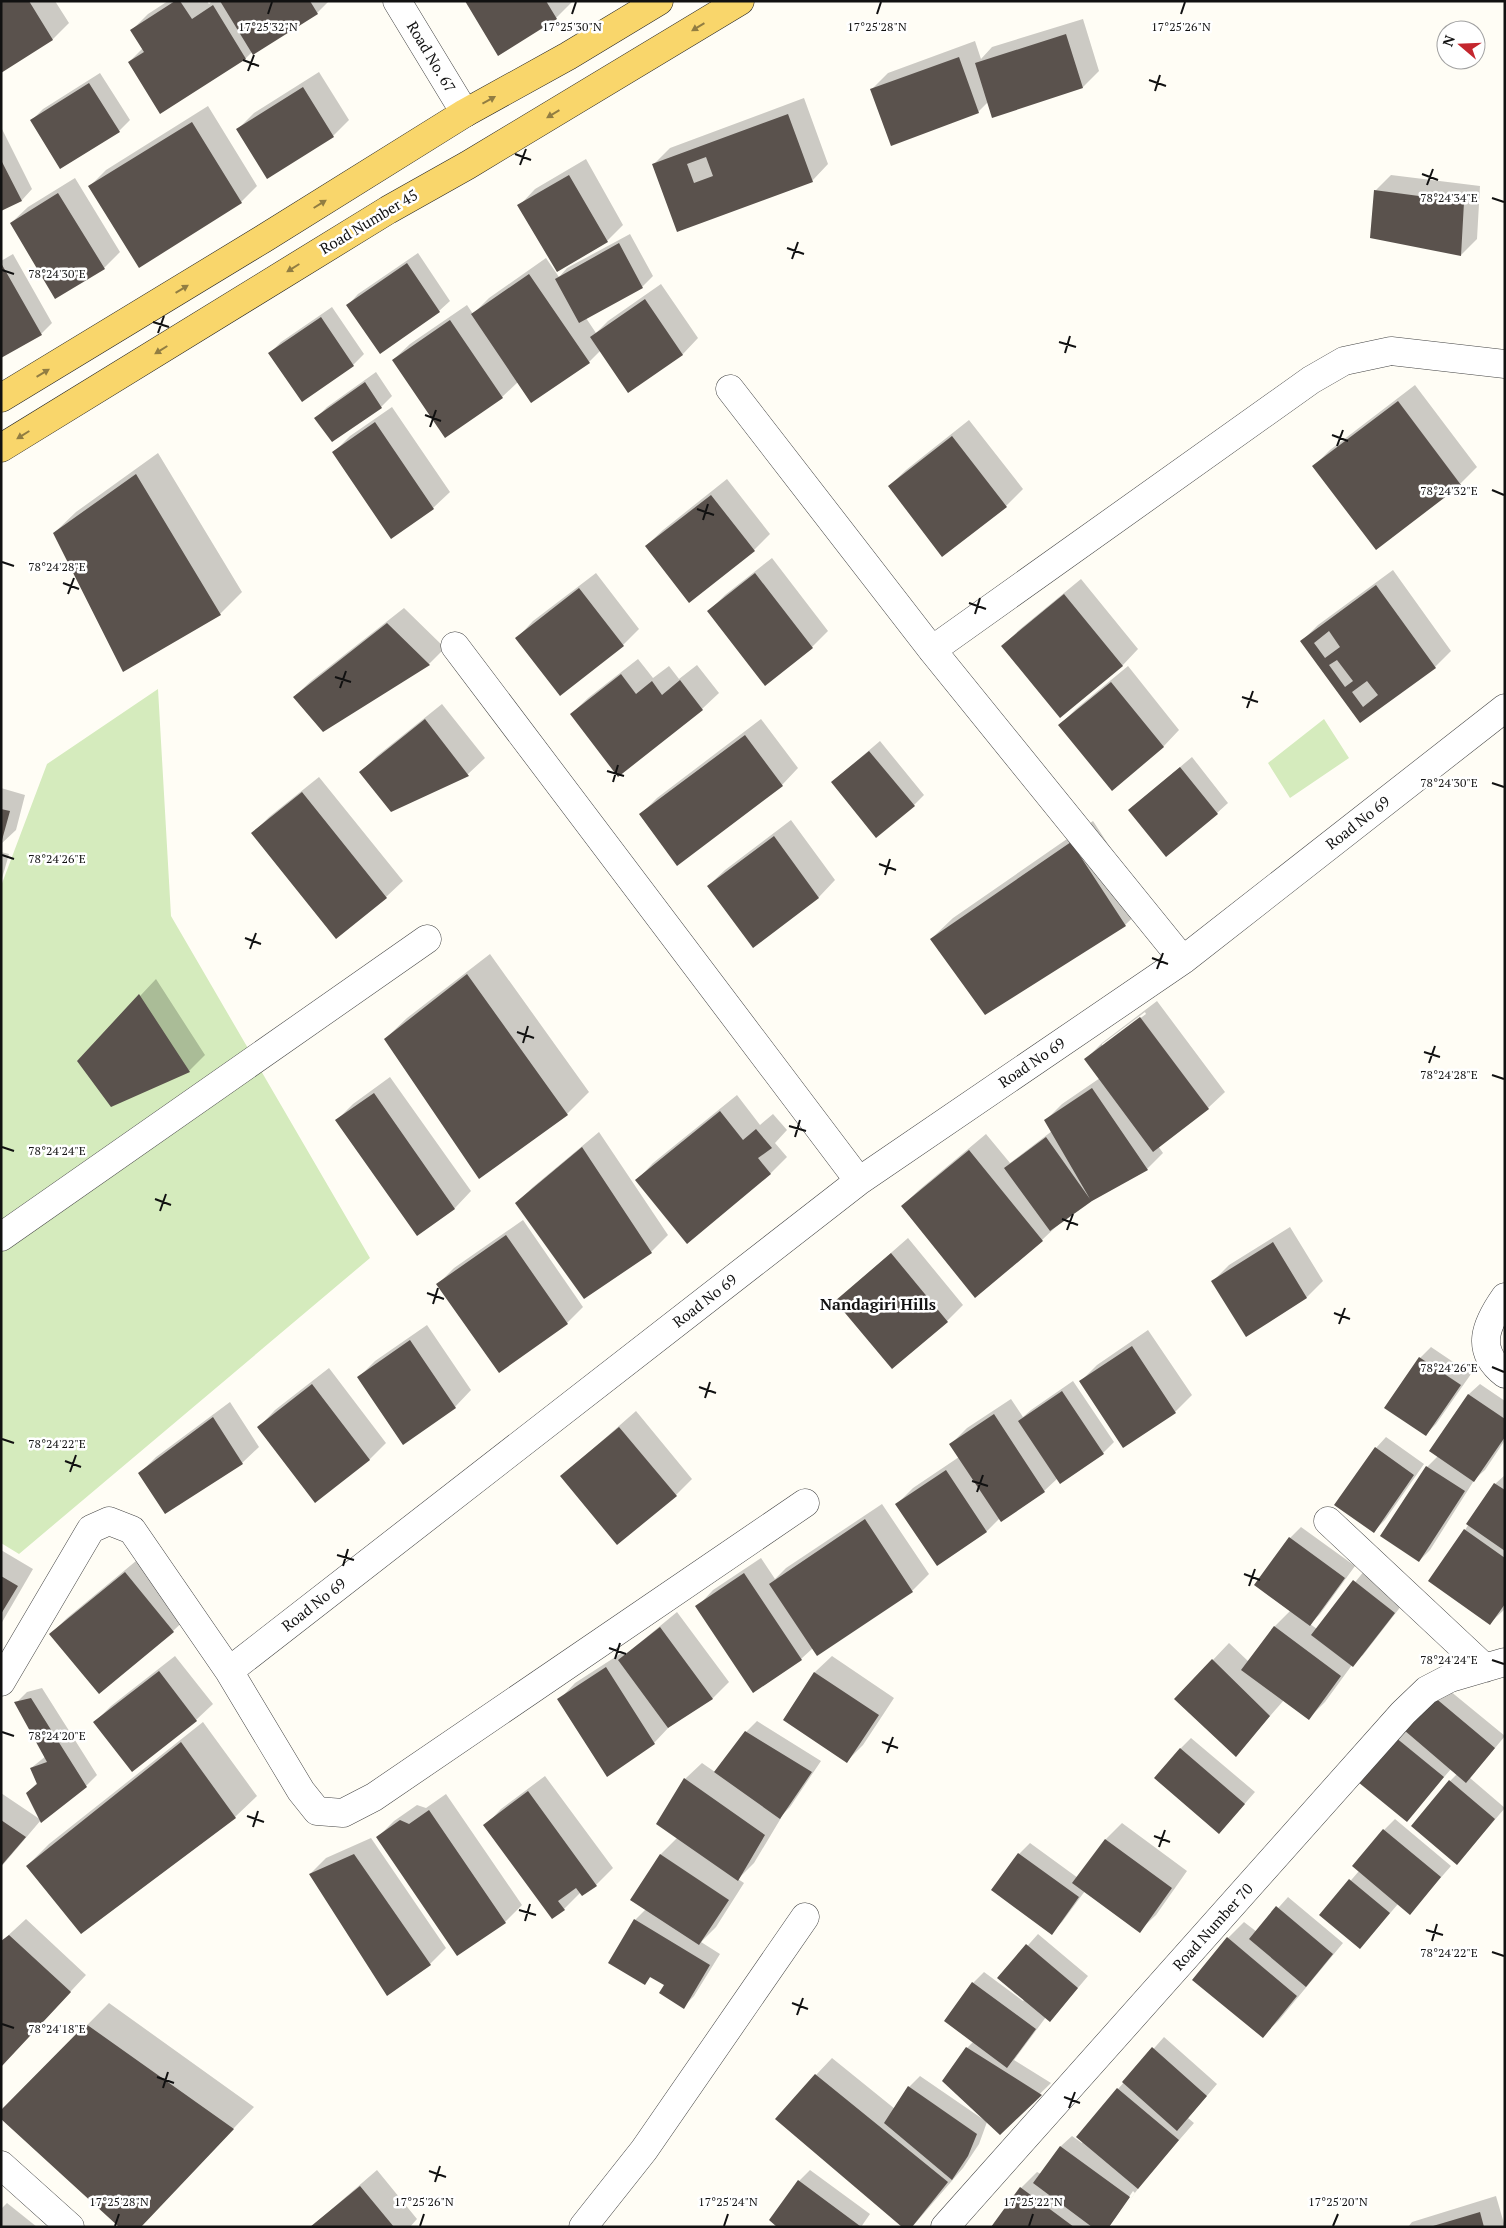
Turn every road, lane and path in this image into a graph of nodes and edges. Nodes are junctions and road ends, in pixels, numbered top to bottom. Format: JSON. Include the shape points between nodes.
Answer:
{"nodes":[{"id":1,"x":397,"y":1,"type":"edge"},
{"id":2,"x":658,"y":1,"type":"edge"},
{"id":3,"x":740,"y":1,"type":"edge"},
{"id":4,"x":465,"y":113,"type":"junction"},
{"id":5,"x":1505,"y":364,"type":"edge"},
{"id":6,"x":730,"y":389,"type":"dead end"},
{"id":7,"x":1,"y":398,"type":"edge"},
{"id":8,"x":1,"y":448,"type":"edge"},
{"id":9,"x":455,"y":646,"type":"dead end"},
{"id":10,"x":932,"y":650,"type":"junction"},
{"id":11,"x":1505,"y":708,"type":"edge"},
{"id":12,"x":427,"y":939,"type":"dead end"},
{"id":13,"x":1183,"y":960,"type":"junction"},
{"id":14,"x":859,"y":1181,"type":"junction"},
{"id":15,"x":1,"y":1237,"type":"edge"},
{"id":16,"x":1505,"y":1297,"type":"edge"},
{"id":17,"x":1505,"y":1374,"type":"edge"},
{"id":18,"x":805,"y":1502,"type":"dead end"},
{"id":19,"x":1328,"y":1521,"type":"dead end"},
{"id":20,"x":1495,"y":1665,"type":"edge"},
{"id":21,"x":229,"y":1671,"type":"junction"},
{"id":22,"x":1,"y":1682,"type":"edge"},
{"id":23,"x":806,"y":1918,"type":"dead end"},
{"id":24,"x":1,"y":2165,"type":"edge"},
{"id":25,"x":70,"y":2227,"type":"edge"},
{"id":26,"x":584,"y":2227,"type":"edge"},
{"id":27,"x":945,"y":2227,"type":"edge"}],
"edges":[{"from":1,"to":4,"type":"street","name":"Road No. 67"},
{"from":4,"to":2,"type":"main road","one_way":true},
{"from":3,"to":8,"type":"main road","name":"Road Number 45","one_way":true,"via":[[388,210]]},
{"from":7,"to":4,"type":"main road","one_way":true},
{"from":5,"to":10,"type":"street","via":[[1391,351],[1344,361],[1311,380]]},
{"from":6,"to":10,"type":"street"},
{"from":9,"to":14,"type":"street"},
{"from":10,"to":13,"type":"street"},
{"from":11,"to":13,"type":"street","name":"Road No 69"},
{"from":12,"to":15,"type":"street"},
{"from":13,"to":14,"type":"street","name":"Road No 69"},
{"from":14,"to":21,"type":"street","name":"Road No 69"},
{"from":16,"to":17,"type":"street","via":[[1485,1332],[1487,1353]]},
{"from":18,"to":21,"type":"street","via":[[374,1797],[343,1813],[317,1811],[301,1791]]},
{"from":19,"to":20,"type":"street"},
{"from":20,"to":27,"type":"street","name":"Road Number 70","via":[[1450,1678],[1427,1690],[1403,1713]]},
{"from":21,"to":22,"type":"street","via":[[132,1530],[109,1521],[91,1529]]},
{"from":23,"to":26,"type":"street","via":[[644,2150]]},
{"from":24,"to":25,"type":"street"}]}
